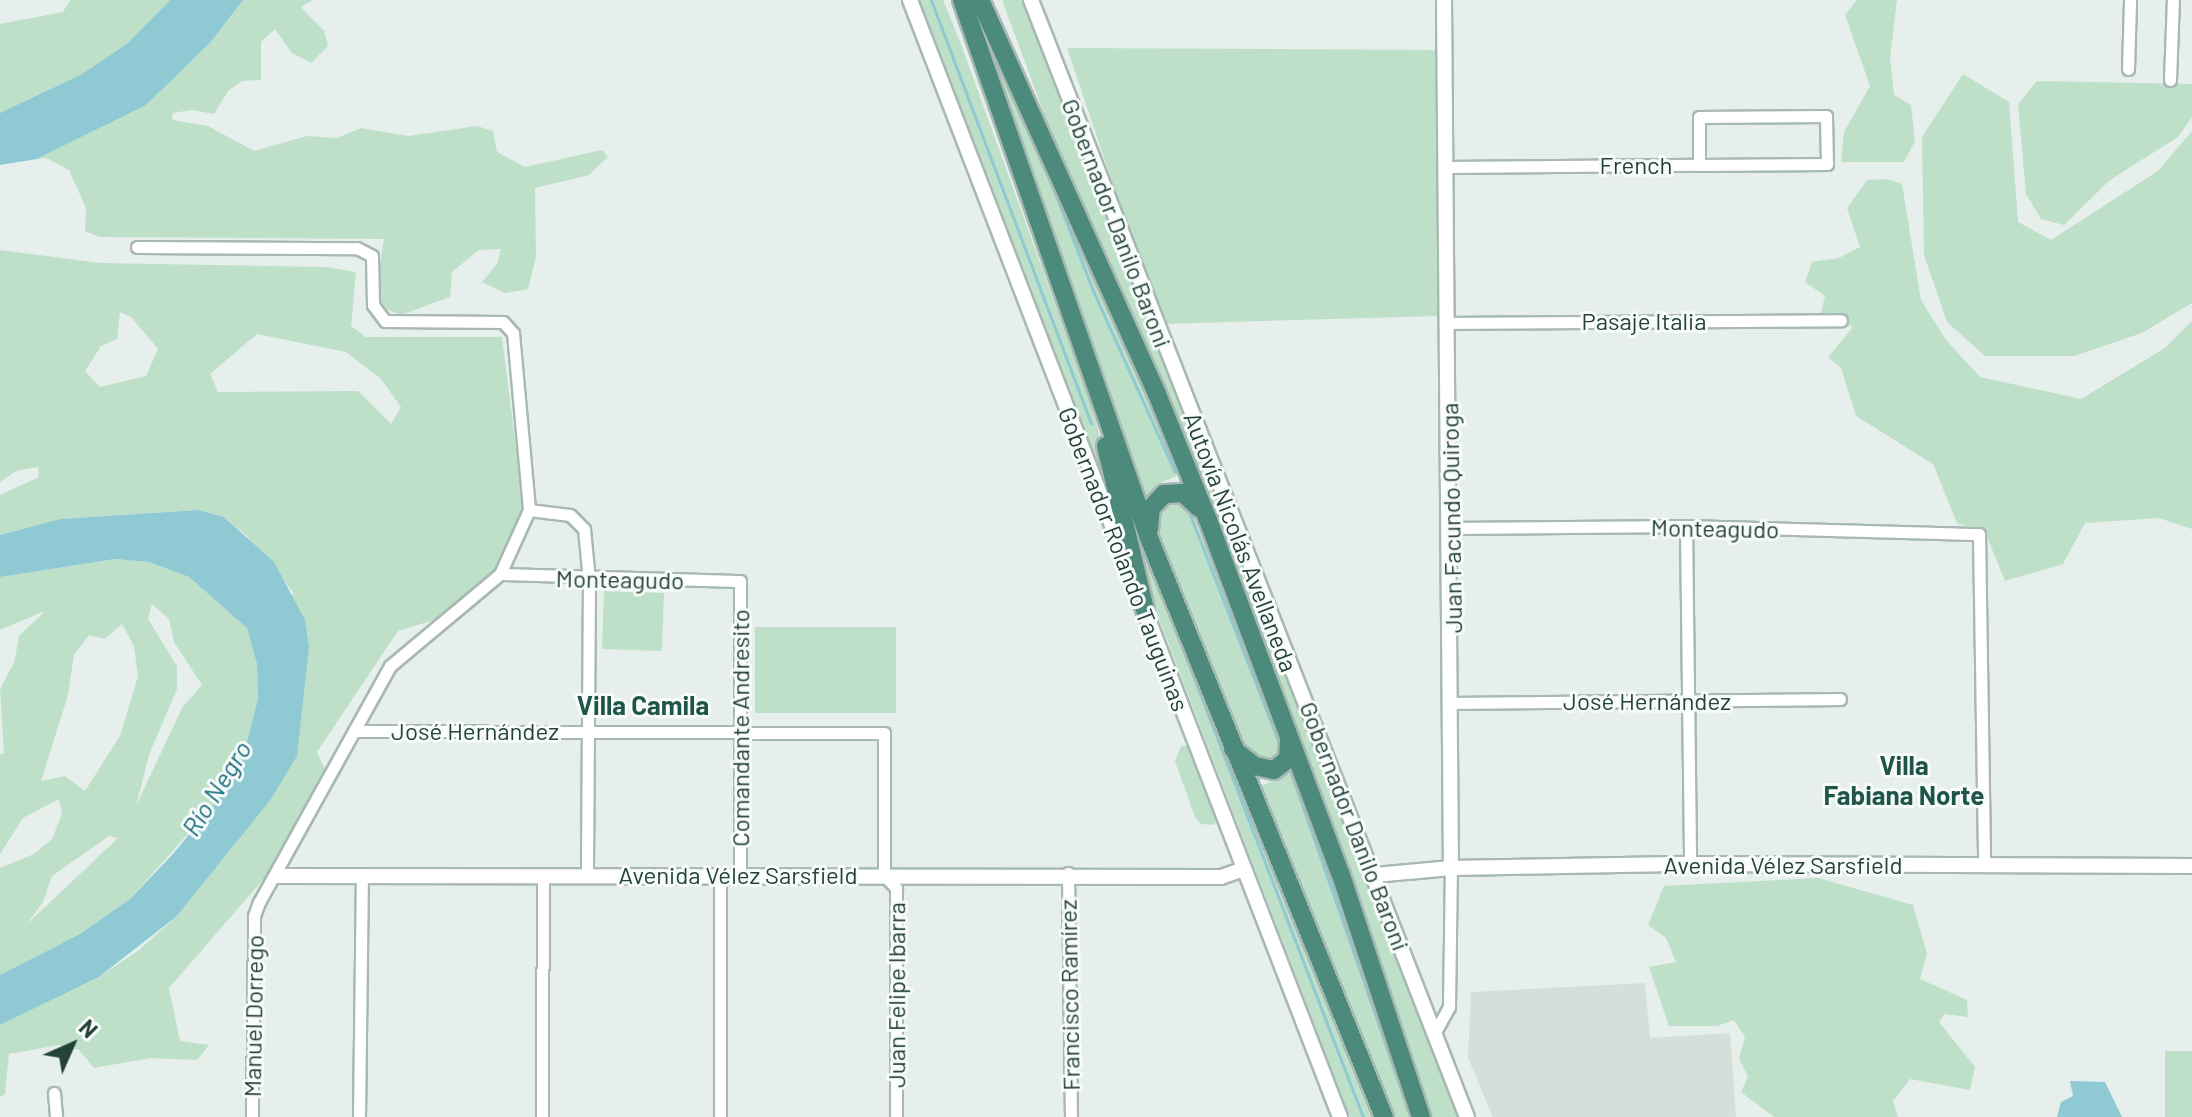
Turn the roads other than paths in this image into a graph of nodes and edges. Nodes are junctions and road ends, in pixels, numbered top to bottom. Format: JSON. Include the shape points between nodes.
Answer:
{"nodes":[{"id":1,"x":910,"y":0,"type":"edge"},
{"id":2,"x":951,"y":0,"type":"edge"},
{"id":3,"x":962,"y":0,"type":"edge"},
{"id":4,"x":980,"y":0,"type":"edge"},
{"id":5,"x":992,"y":0,"type":"edge"},
{"id":6,"x":1031,"y":0,"type":"edge"},
{"id":7,"x":1444,"y":0,"type":"edge"},
{"id":8,"x":2130,"y":0,"type":"edge"},
{"id":9,"x":2173,"y":0,"type":"edge"},
{"id":10,"x":2128,"y":69,"type":"dead end"},
{"id":11,"x":2170,"y":80,"type":"dead end"},
{"id":12,"x":1030,"y":109,"type":"junction"},
{"id":13,"x":1016,"y":157,"type":"junction"},
{"id":14,"x":1699,"y":165,"type":"junction"},
{"id":15,"x":1446,"y":167,"type":"junction"},
{"id":16,"x":137,"y":247,"type":"dead end"},
{"id":17,"x":1841,"y":320,"type":"dead end"},
{"id":18,"x":1448,"y":323,"type":"junction"},
{"id":19,"x":1083,"y":354,"type":"junction"},
{"id":20,"x":529,"y":510,"type":"junction"},
{"id":21,"x":1208,"y":520,"type":"junction"},
{"id":22,"x":1686,"y":526,"type":"junction"},
{"id":23,"x":1451,"y":528,"type":"junction"},
{"id":24,"x":1149,"y":538,"type":"junction"},
{"id":25,"x":500,"y":574,"type":"junction"},
{"id":26,"x":589,"y":580,"type":"junction"},
{"id":27,"x":740,"y":581,"type":"joint"},
{"id":28,"x":1145,"y":610,"type":"junction"},
{"id":29,"x":1840,"y":699,"type":"dead end"},
{"id":30,"x":1688,"y":701,"type":"junction"},
{"id":31,"x":1453,"y":703,"type":"junction"},
{"id":32,"x":1288,"y":729,"type":"junction"},
{"id":33,"x":354,"y":731,"type":"junction"},
{"id":34,"x":590,"y":732,"type":"junction"},
{"id":35,"x":884,"y":733,"type":"joint"},
{"id":36,"x":737,"y":735,"type":"junction"},
{"id":37,"x":1231,"y":747,"type":"junction"},
{"id":38,"x":1690,"y":864,"type":"junction"},
{"id":39,"x":1984,"y":865,"type":"junction"},
{"id":40,"x":2192,"y":866,"type":"edge"},
{"id":41,"x":1451,"y":868,"type":"junction"},
{"id":42,"x":1244,"y":869,"type":"junction"},
{"id":43,"x":1068,"y":873,"type":"junction"},
{"id":44,"x":543,"y":875,"type":"junction"},
{"id":45,"x":587,"y":875,"type":"junction"},
{"id":46,"x":740,"y":875,"type":"junction"},
{"id":47,"x":884,"y":875,"type":"junction"},
{"id":48,"x":1375,"y":875,"type":"junction"},
{"id":49,"x":277,"y":876,"type":"junction"},
{"id":50,"x":362,"y":876,"type":"junction"},
{"id":51,"x":720,"y":876,"type":"junction"},
{"id":52,"x":1435,"y":1032,"type":"junction"},
{"id":53,"x":54,"y":1093,"type":"dead end"},
{"id":54,"x":56,"y":1117,"type":"edge"},
{"id":55,"x":252,"y":1117,"type":"edge"},
{"id":56,"x":359,"y":1117,"type":"edge"},
{"id":57,"x":542,"y":1117,"type":"edge"},
{"id":58,"x":720,"y":1117,"type":"edge"},
{"id":59,"x":896,"y":1117,"type":"edge"},
{"id":60,"x":1071,"y":1117,"type":"edge"},
{"id":61,"x":1340,"y":1117,"type":"edge"},
{"id":62,"x":1384,"y":1117,"type":"edge"},
{"id":63,"x":1421,"y":1117,"type":"edge"},
{"id":64,"x":1467,"y":1117,"type":"edge"}],
"edges":[{"from":1,"to":28,"type":"street","name":"Gobernador Rolando Tauguinas"},
{"from":2,"to":13,"type":"highway"},
{"from":3,"to":13,"type":"highway"},
{"from":4,"to":12,"type":"highway","name":"Autovía Nicolás Avellaneda"},
{"from":5,"to":12,"type":"highway"},
{"from":6,"to":48,"type":"street","name":"Gobernador Danilo Baroni"},
{"from":7,"to":15,"type":"street","name":"Juan Facundo Quiroga"},
{"from":8,"to":10,"type":"street"},
{"from":9,"to":11,"type":"street"},
{"from":12,"to":21,"type":"highway","name":"Autovía Nicolás Avellaneda"},
{"from":13,"to":19,"type":"highway"},
{"from":14,"to":14,"type":"street","name":"French","via":[[1699,117],[1826,116],[1827,164]]},
{"from":14,"to":15,"type":"street","name":"French"},
{"from":15,"to":18,"type":"street","name":"Juan Facundo Quiroga"},
{"from":16,"to":20,"type":"street","via":[[357,248],[372,256],[373,305],[385,321],[503,322],[513,333]]},
{"from":17,"to":18,"type":"street","name":"Pasaje Italia"},
{"from":18,"to":23,"type":"street","name":"Juan Facundo Quiroga"},
{"from":19,"to":24,"type":"highway"},
{"from":19,"to":28,"type":"highway"},
{"from":20,"to":25,"type":"street"},
{"from":20,"to":26,"type":"street","via":[[578,521]]},
{"from":21,"to":24,"type":"highway","via":[[1187,495],[1168,492],[1151,508]]},
{"from":21,"to":32,"type":"highway","name":"Autovía Nicolás Avellaneda"},
{"from":22,"to":23,"type":"street","name":"Monteagudo"},
{"from":22,"to":30,"type":"street"},
{"from":22,"to":39,"type":"street","name":"Monteagudo","via":[[1979,534]]},
{"from":23,"to":31,"type":"street","name":"Juan Facundo Quiroga"},
{"from":24,"to":37,"type":"highway"},
{"from":25,"to":26,"type":"street","name":"Monteagudo"},
{"from":25,"to":33,"type":"street","via":[[390,666]]},
{"from":26,"to":27,"type":"street","name":"Monteagudo"},
{"from":26,"to":34,"type":"street"},
{"from":27,"to":36,"type":"street","name":"Comandante Andresito"},
{"from":28,"to":42,"type":"street","name":"Gobernador Rolando Tauguinas"},
{"from":29,"to":30,"type":"street","name":"José Hernández"},
{"from":30,"to":31,"type":"street","name":"José Hernández"},
{"from":30,"to":38,"type":"street"},
{"from":31,"to":41,"type":"street","name":"Juan Facundo Quiroga"},
{"from":32,"to":37,"type":"highway","via":[[1291,752],[1278,769],[1260,768]]},
{"from":32,"to":63,"type":"highway","name":"Autovía Nicolás Avellaneda"},
{"from":33,"to":34,"type":"street","name":"José Hernández"},
{"from":33,"to":49,"type":"street"},
{"from":34,"to":36,"type":"street","name":"José Hernández"},
{"from":34,"to":45,"type":"street"},
{"from":35,"to":36,"type":"street","name":"José Hernández"},
{"from":35,"to":47,"type":"street","name":"Juan Felipe Ibarra"},
{"from":36,"to":46,"type":"street","name":"Comandante Andresito"},
{"from":37,"to":62,"type":"highway"},
{"from":38,"to":39,"type":"street","name":"Avenida Vélez Sarsfield"},
{"from":38,"to":41,"type":"street","name":"Avenida Vélez Sarsfield"},
{"from":39,"to":40,"type":"street","name":"Avenida Vélez Sarsfield"},
{"from":41,"to":48,"type":"street","name":"Avenida Vélez Sarsfield"},
{"from":41,"to":52,"type":"street","name":"Juan Facundo Quiroga","via":[[1449,1007]]},
{"from":42,"to":43,"type":"street","name":"Avenida Vélez Sarsfield","via":[[1221,877]]},
{"from":42,"to":61,"type":"street","name":"Gobernador Rolando Tauguinas"},
{"from":43,"to":47,"type":"street","name":"Avenida Vélez Sarsfield"},
{"from":43,"to":60,"type":"street","name":"Francisco Ramírez"},
{"from":44,"to":45,"type":"street","name":"Avenida Vélez Sarsfield"},
{"from":44,"to":50,"type":"street","name":"Avenida Vélez Sarsfield"},
{"from":44,"to":57,"type":"street"},
{"from":45,"to":51,"type":"street","name":"Avenida Vélez Sarsfield"},
{"from":46,"to":47,"type":"street","name":"Avenida Vélez Sarsfield"},
{"from":46,"to":51,"type":"street","name":"Avenida Vélez Sarsfield"},
{"from":47,"to":59,"type":"street","name":"Juan Felipe Ibarra","via":[[896,888]]},
{"from":48,"to":52,"type":"street","name":"Gobernador Danilo Baroni"},
{"from":49,"to":50,"type":"street","name":"Avenida Vélez Sarsfield"},
{"from":49,"to":55,"type":"street","name":"Manuel Dorrego","via":[[254,916]]},
{"from":50,"to":56,"type":"street"},
{"from":51,"to":58,"type":"street","name":"Comandante Andresito"},
{"from":52,"to":64,"type":"street","name":"Gobernador Danilo Baroni"},
{"from":53,"to":54,"type":"street"}]}
